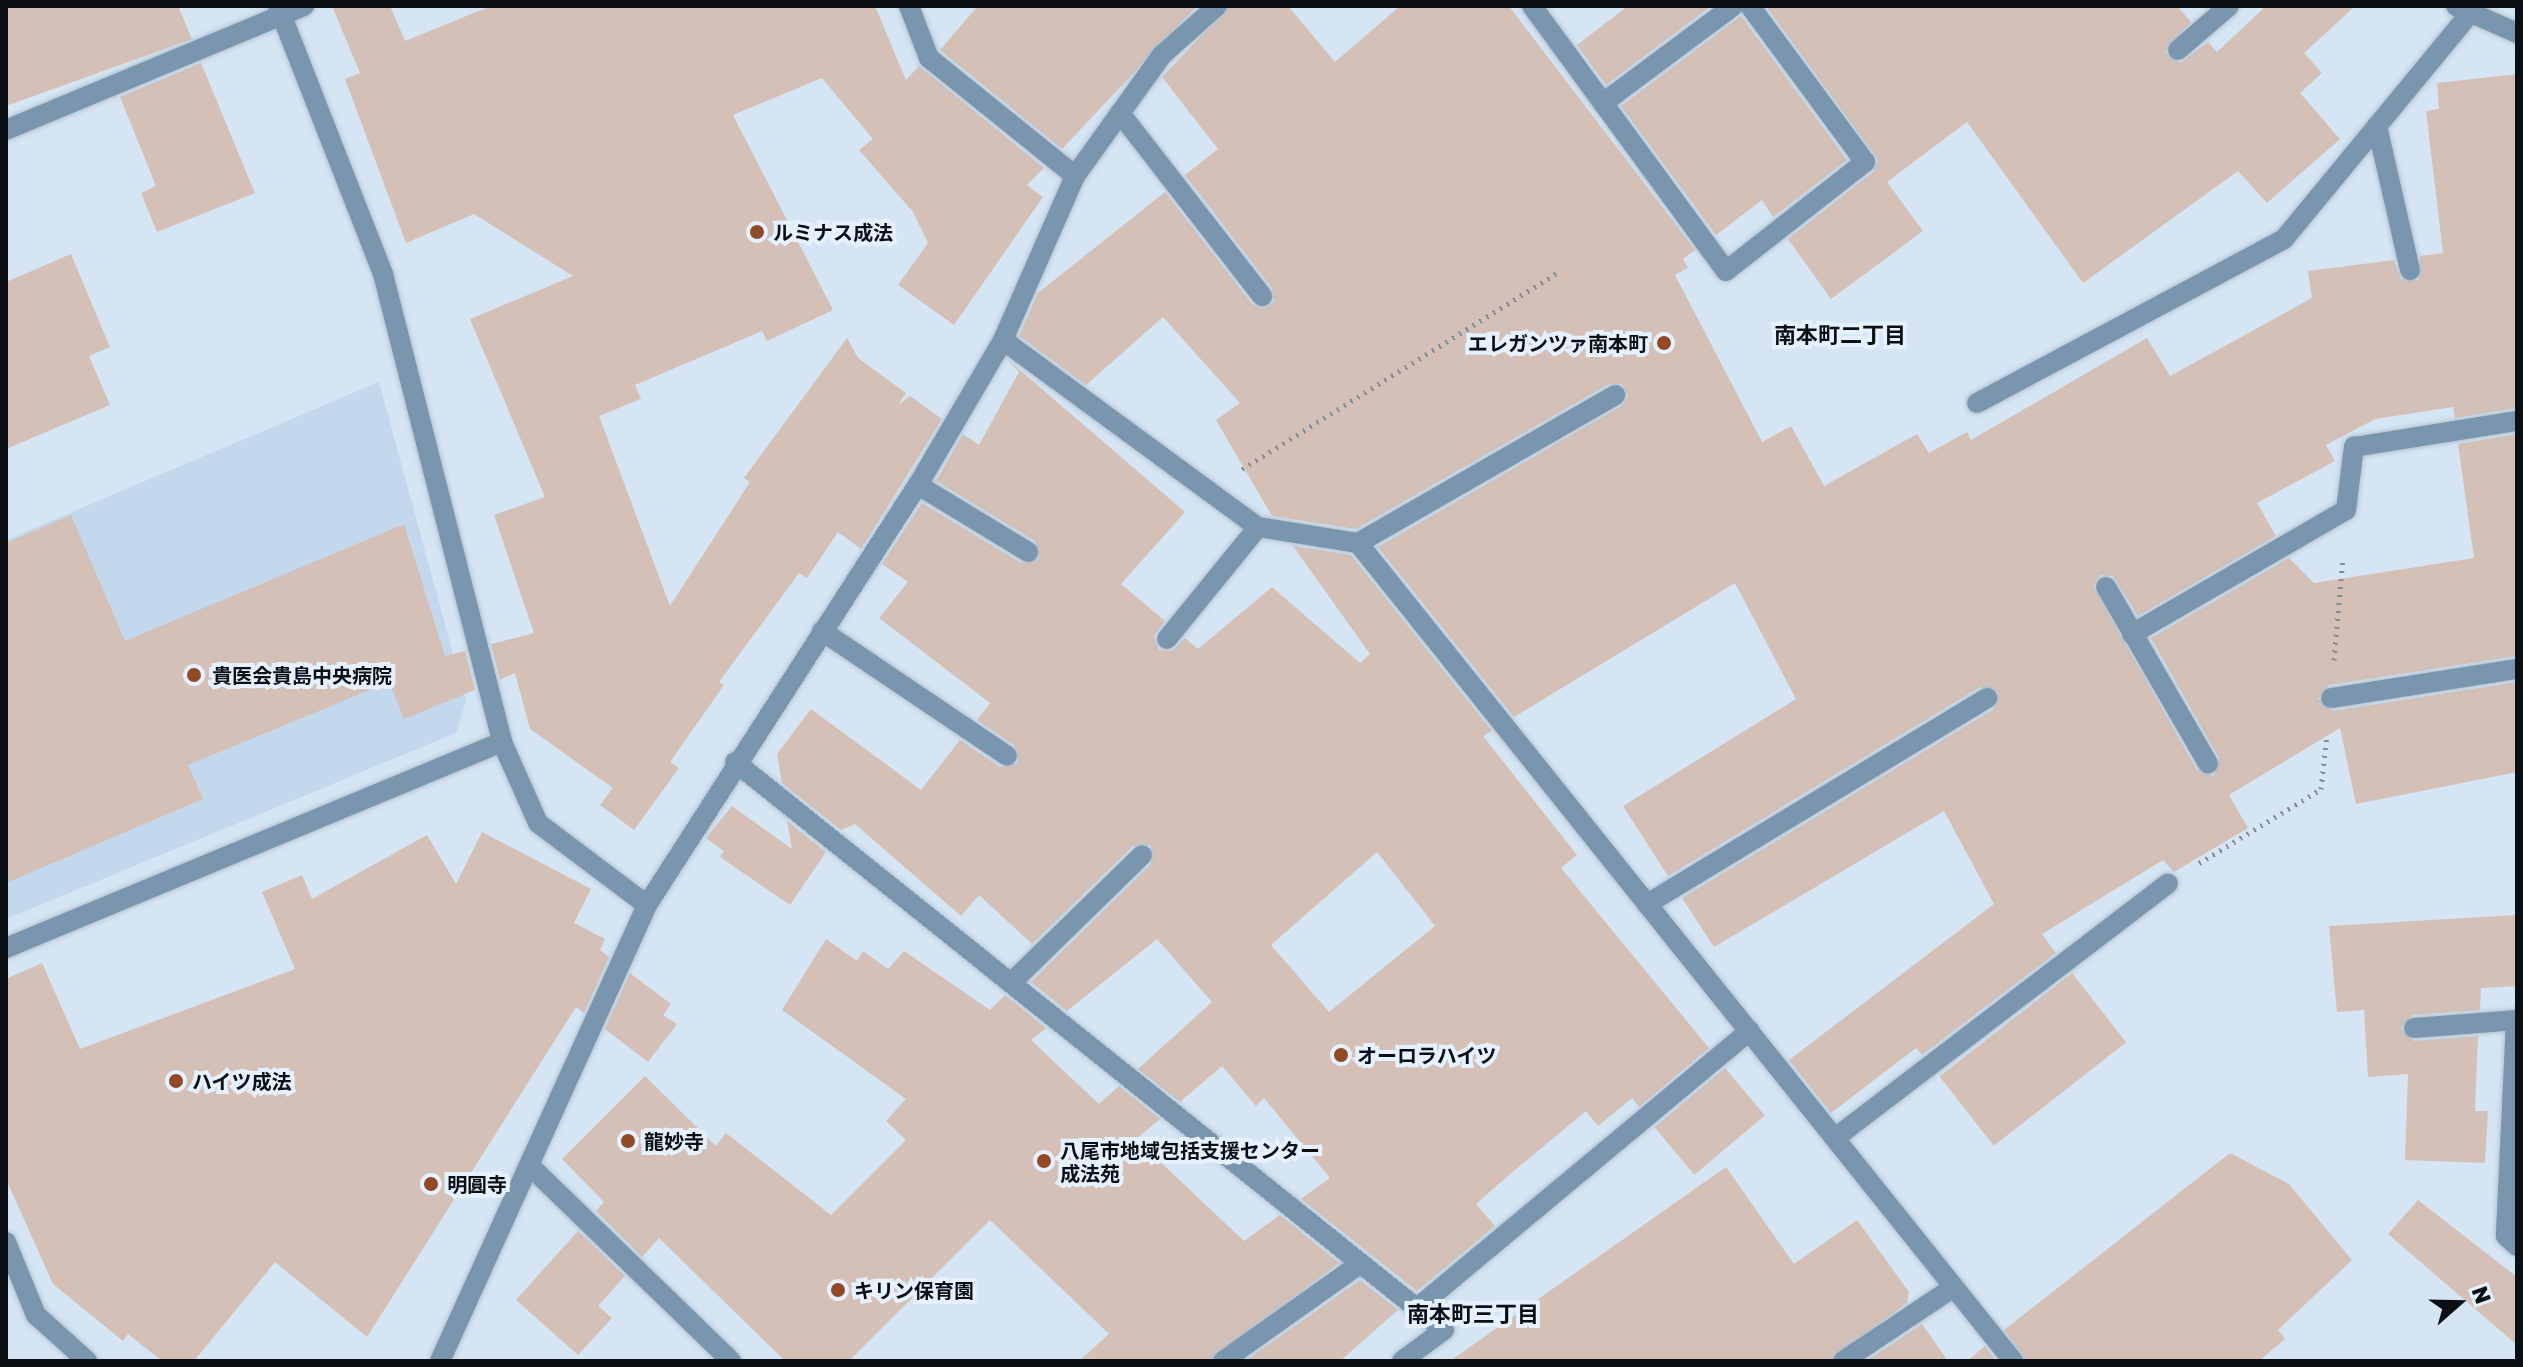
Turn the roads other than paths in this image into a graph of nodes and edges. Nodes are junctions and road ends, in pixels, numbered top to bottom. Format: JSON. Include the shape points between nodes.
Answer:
{"nodes":[{"id":1,"x":304,"y":6,"type":"edge"},
{"id":2,"x":909,"y":6,"type":"edge"},
{"id":3,"x":1217,"y":6,"type":"edge"},
{"id":4,"x":1532,"y":6,"type":"edge"},
{"id":5,"x":1733,"y":6,"type":"edge"},
{"id":6,"x":1750,"y":6,"type":"edge"},
{"id":7,"x":2229,"y":6,"type":"edge"},
{"id":8,"x":2467,"y":8,"type":"edge"},
{"id":9,"x":280,"y":11,"type":"edge"},
{"id":10,"x":2517,"y":33,"type":"edge"},
{"id":11,"x":2178,"y":50,"type":"dead end"},
{"id":12,"x":1603,"y":103,"type":"junction"},
{"id":13,"x":1120,"y":113,"type":"junction"},
{"id":14,"x":2377,"y":126,"type":"junction"},
{"id":15,"x":6,"y":130,"type":"edge"},
{"id":16,"x":1075,"y":176,"type":"junction"},
{"id":17,"x":2410,"y":270,"type":"dead end"},
{"id":18,"x":1262,"y":296,"type":"dead end"},
{"id":19,"x":1003,"y":340,"type":"junction"},
{"id":20,"x":1615,"y":395,"type":"dead end"},
{"id":21,"x":1977,"y":403,"type":"dead end"},
{"id":22,"x":2517,"y":421,"type":"edge"},
{"id":23,"x":918,"y":485,"type":"junction"},
{"id":24,"x":1258,"y":527,"type":"junction"},
{"id":25,"x":1358,"y":543,"type":"junction"},
{"id":26,"x":1028,"y":552,"type":"dead end"},
{"id":27,"x":2106,"y":587,"type":"dead end"},
{"id":28,"x":822,"y":631,"type":"junction"},
{"id":29,"x":2132,"y":634,"type":"junction"},
{"id":30,"x":1167,"y":639,"type":"dead end"},
{"id":31,"x":2517,"y":669,"type":"edge"},
{"id":32,"x":1987,"y":698,"type":"dead end"},
{"id":33,"x":2331,"y":698,"type":"dead end"},
{"id":34,"x":502,"y":742,"type":"junction"},
{"id":35,"x":1007,"y":756,"type":"dead end"},
{"id":36,"x":735,"y":762,"type":"junction"},
{"id":37,"x":2208,"y":764,"type":"dead end"},
{"id":38,"x":1142,"y":855,"type":"dead end"},
{"id":39,"x":2168,"y":883,"type":"dead end"},
{"id":40,"x":1647,"y":904,"type":"junction"},
{"id":41,"x":647,"y":905,"type":"junction"},
{"id":42,"x":6,"y":948,"type":"edge"},
{"id":43,"x":1011,"y":983,"type":"junction"},
{"id":44,"x":2517,"y":1020,"type":"edge"},
{"id":45,"x":2414,"y":1028,"type":"dead end"},
{"id":46,"x":1750,"y":1031,"type":"junction"},
{"id":47,"x":1835,"y":1138,"type":"junction"},
{"id":48,"x":530,"y":1166,"type":"junction"},
{"id":49,"x":6,"y":1242,"type":"edge"},
{"id":50,"x":2517,"y":1246,"type":"edge"},
{"id":51,"x":1361,"y":1263,"type":"junction"},
{"id":52,"x":1954,"y":1287,"type":"junction"},
{"id":53,"x":1417,"y":1308,"type":"junction"},
{"id":54,"x":87,"y":1361,"type":"edge"},
{"id":55,"x":440,"y":1361,"type":"edge"},
{"id":56,"x":731,"y":1361,"type":"edge"},
{"id":57,"x":1223,"y":1361,"type":"edge"},
{"id":58,"x":1402,"y":1361,"type":"edge"},
{"id":59,"x":1843,"y":1361,"type":"edge"},
{"id":60,"x":2013,"y":1361,"type":"edge"}],
"edges":[{"from":1,"to":9,"type":"street"},
{"from":2,"to":16,"type":"street","via":[[929,58]]},
{"from":3,"to":13,"type":"street","via":[[1162,55]]},
{"from":4,"to":12,"type":"street"},
{"from":5,"to":12,"type":"street"},
{"from":6,"to":12,"type":"street","via":[[1865,162],[1726,271]]},
{"from":7,"to":11,"type":"street"},
{"from":8,"to":10,"type":"street"},
{"from":8,"to":14,"type":"street"},
{"from":9,"to":15,"type":"street"},
{"from":9,"to":34,"type":"street","via":[[383,274]]},
{"from":13,"to":16,"type":"street"},
{"from":13,"to":18,"type":"street"},
{"from":14,"to":17,"type":"street"},
{"from":14,"to":21,"type":"street","via":[[2284,239]]},
{"from":16,"to":19,"type":"street"},
{"from":19,"to":23,"type":"street"},
{"from":19,"to":24,"type":"street"},
{"from":20,"to":25,"type":"street"},
{"from":22,"to":29,"type":"street","via":[[2354,447],[2346,510]]},
{"from":23,"to":26,"type":"street"},
{"from":23,"to":28,"type":"street"},
{"from":24,"to":25,"type":"street"},
{"from":24,"to":30,"type":"street"},
{"from":25,"to":40,"type":"street"},
{"from":27,"to":29,"type":"street"},
{"from":28,"to":35,"type":"street"},
{"from":28,"to":36,"type":"street"},
{"from":29,"to":37,"type":"street"},
{"from":31,"to":33,"type":"street"},
{"from":32,"to":40,"type":"street"},
{"from":34,"to":41,"type":"street","via":[[538,823]]},
{"from":34,"to":42,"type":"street"},
{"from":36,"to":41,"type":"street"},
{"from":36,"to":43,"type":"street"},
{"from":38,"to":43,"type":"street"},
{"from":39,"to":47,"type":"street"},
{"from":40,"to":46,"type":"street"},
{"from":41,"to":48,"type":"street"},
{"from":43,"to":51,"type":"street"},
{"from":44,"to":45,"type":"street"},
{"from":44,"to":50,"type":"street","via":[[2506,1236]]},
{"from":46,"to":47,"type":"street"},
{"from":46,"to":53,"type":"street"},
{"from":47,"to":52,"type":"street"},
{"from":48,"to":55,"type":"street"},
{"from":48,"to":56,"type":"street"},
{"from":49,"to":54,"type":"street","via":[[36,1315]]},
{"from":51,"to":53,"type":"street"},
{"from":51,"to":57,"type":"street"},
{"from":52,"to":59,"type":"street"},
{"from":52,"to":60,"type":"street"},
{"from":53,"to":58,"type":"street","via":[[1444,1330]]}]}
